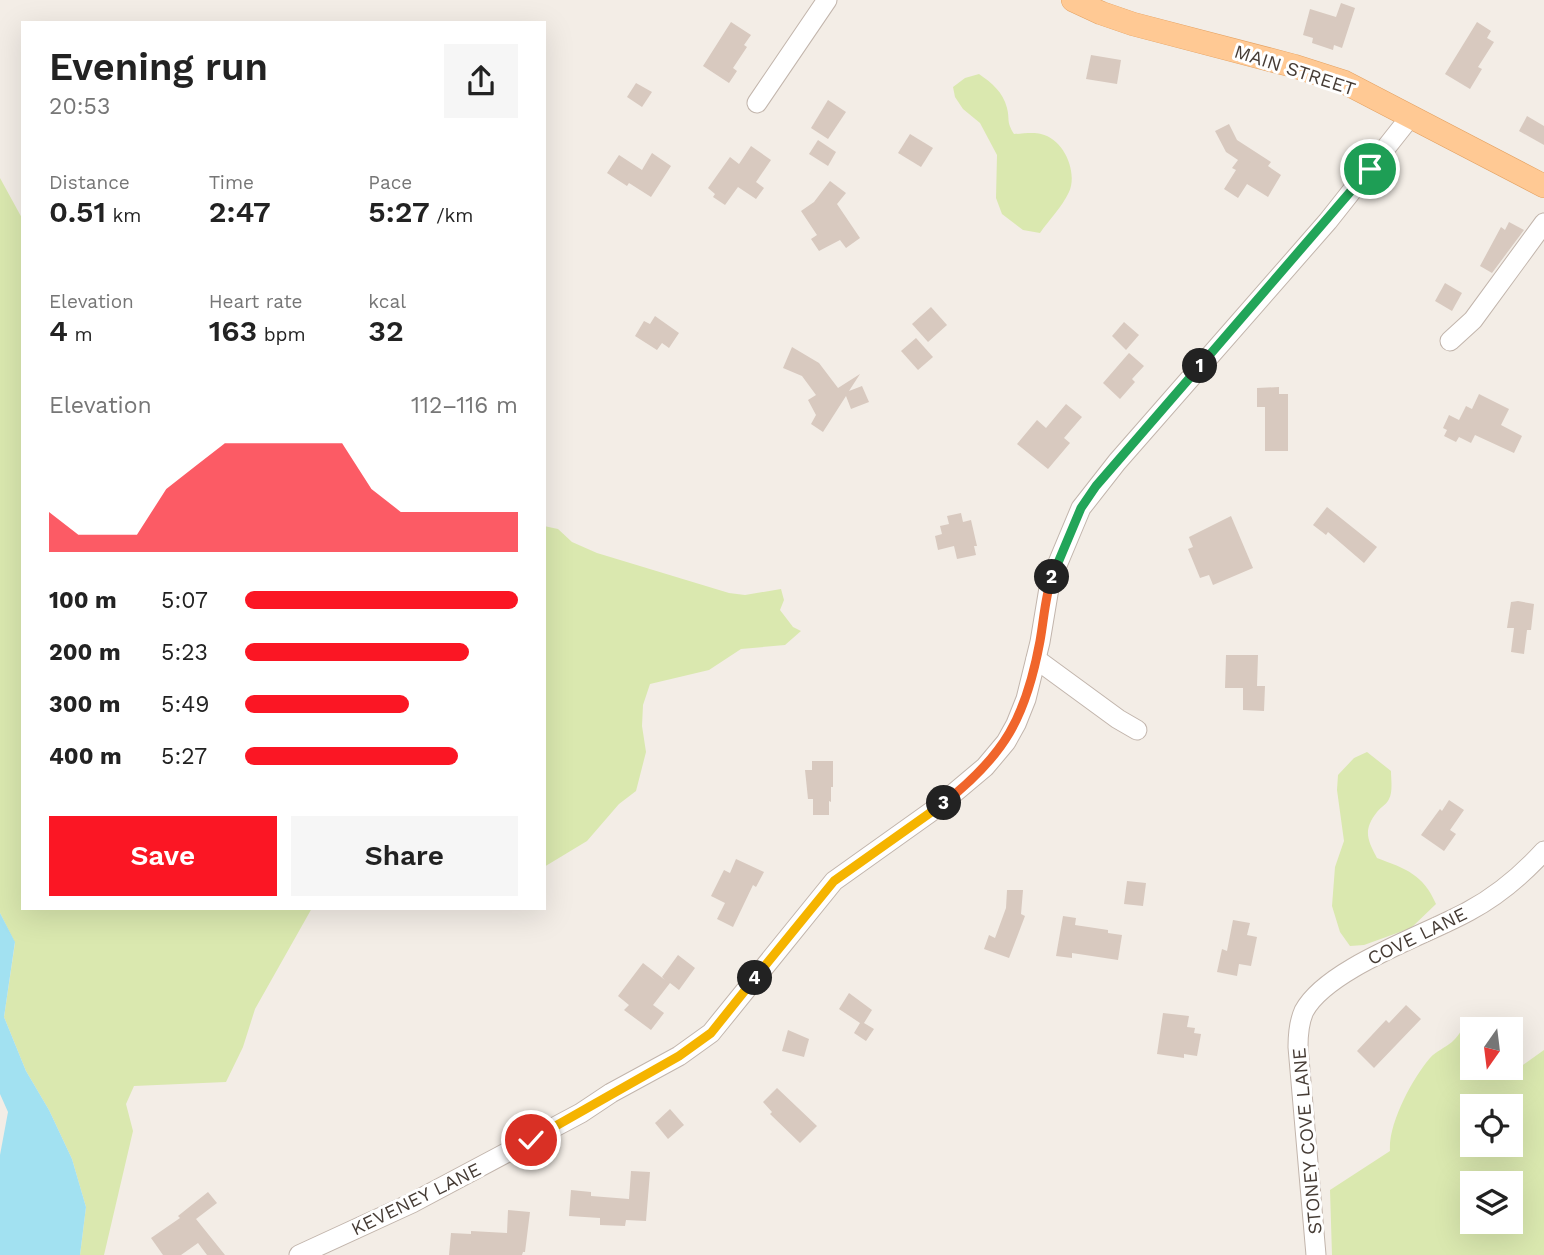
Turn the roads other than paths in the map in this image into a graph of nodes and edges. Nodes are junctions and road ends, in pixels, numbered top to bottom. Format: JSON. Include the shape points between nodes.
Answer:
{"nodes":[{"id":1,"x":827,"y":0,"type":"edge"},
{"id":2,"x":1073,"y":0,"type":"edge"},
{"id":3,"x":757,"y":103,"type":"dead end"},
{"id":4,"x":1411,"y":116,"type":"junction"},
{"id":5,"x":1544,"y":186,"type":"edge"},
{"id":6,"x":1544,"y":223,"type":"edge"},
{"id":7,"x":1450,"y":341,"type":"dead end"},
{"id":8,"x":1035,"y":659,"type":"junction"},
{"id":9,"x":1138,"y":730,"type":"dead end"},
{"id":10,"x":1544,"y":851,"type":"edge"},
{"id":11,"x":1299,"y":1027,"type":"joint"},
{"id":12,"x":299,"y":1255,"type":"edge"},
{"id":13,"x":1316,"y":1255,"type":"edge"}],
"edges":[{"from":1,"to":3,"type":"street"},
{"from":2,"to":4,"type":"main road","name":"MAIN STREET","via":[[1133,23],[1344,82]]},
{"from":4,"to":5,"type":"main road","name":"MAIN STREET"},
{"from":4,"to":8,"type":"street","name":"KEVENEY LANE","via":[[1328,220],[1088,497],[1050,582]]},
{"from":6,"to":7,"type":"street","via":[[1473,320]]},
{"from":8,"to":9,"type":"street"},
{"from":8,"to":12,"type":"street","name":"KEVENEY LANE","via":[[1016,724],[985,768],[834,881],[711,1033],[663,1066],[474,1171]]},
{"from":10,"to":11,"type":"street","name":"COVE LANE","via":[[1516,879],[1471,910],[1339,977],[1304,1010]]},
{"from":11,"to":13,"type":"street","name":"STONEY COVE LANE"}]}
